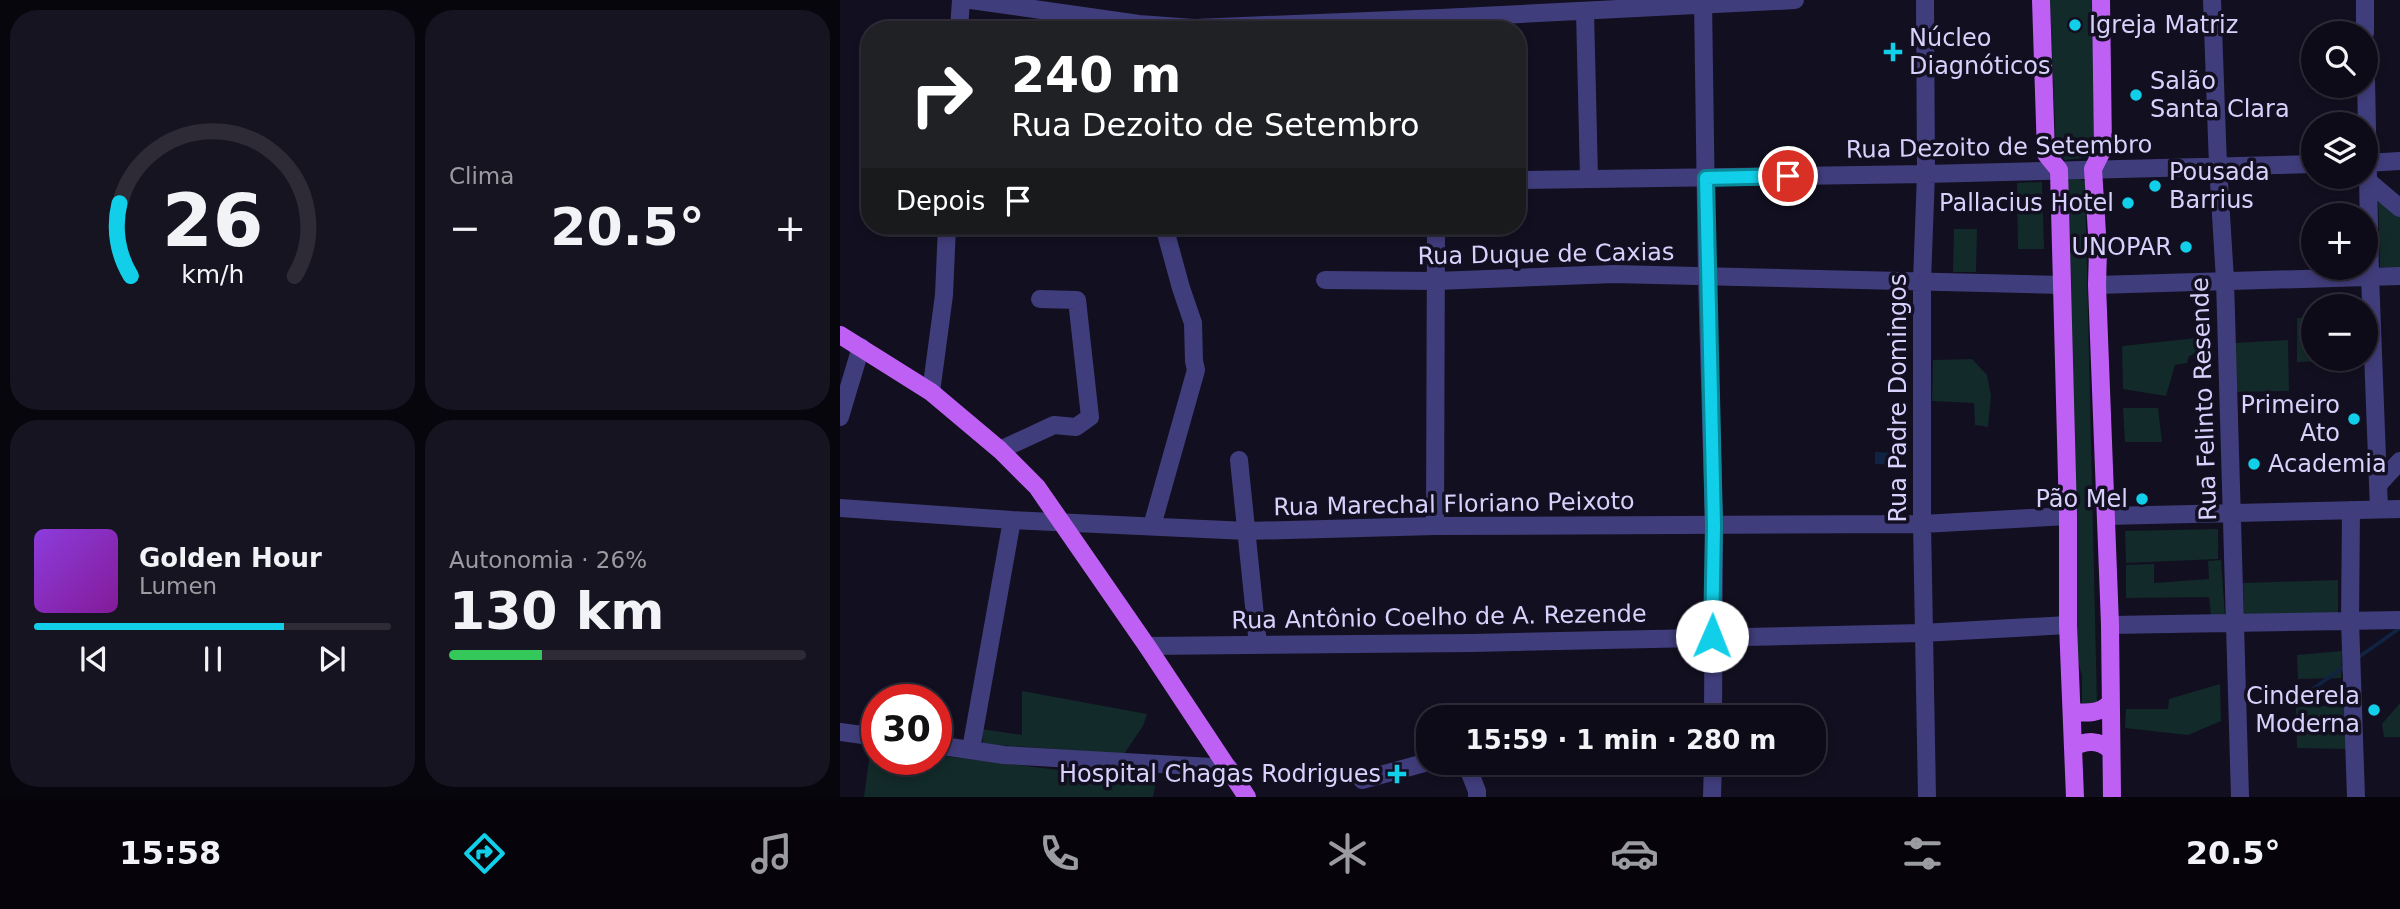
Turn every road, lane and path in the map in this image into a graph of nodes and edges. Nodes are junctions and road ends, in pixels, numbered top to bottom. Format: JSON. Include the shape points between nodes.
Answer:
{"nodes":[{"id":1,"x":961,"y":0,"type":"edge"},
{"id":2,"x":971,"y":0,"type":"edge"},
{"id":3,"x":1795,"y":0,"type":"edge"},
{"id":4,"x":1925,"y":0,"type":"edge"},
{"id":5,"x":2041,"y":0,"type":"edge"},
{"id":6,"x":2101,"y":0,"type":"edge"},
{"id":7,"x":2212,"y":0,"type":"edge"},
{"id":8,"x":2365,"y":0,"type":"edge"},
{"id":9,"x":1703,"y":2,"type":"edge"},
{"id":10,"x":1521,"y":7,"type":"edge"},
{"id":11,"x":1585,"y":11,"type":"junction"},
{"id":12,"x":960,"y":21,"type":"edge"},
{"id":13,"x":1101,"y":21,"type":"edge"},
{"id":14,"x":1455,"y":21,"type":"edge"},
{"id":15,"x":2365,"y":21,"type":"edge"},
{"id":16,"x":2400,"y":161,"type":"edge"},
{"id":17,"x":2378,"y":162,"type":"edge"},
{"id":18,"x":2301,"y":164,"type":"edge"},
{"id":19,"x":2218,"y":166,"type":"junction"},
{"id":20,"x":2093,"y":169,"type":"junction"},
{"id":21,"x":2059,"y":170,"type":"junction"},
{"id":22,"x":1926,"y":174,"type":"junction"},
{"id":23,"x":1589,"y":178,"type":"junction"},
{"id":24,"x":1706,"y":178,"type":"junction"},
{"id":25,"x":1526,"y":180,"type":"edge"},
{"id":26,"x":2377,"y":189,"type":"edge"},
{"id":27,"x":2400,"y":208,"type":"edge"},
{"id":28,"x":947,"y":235,"type":"edge"},
{"id":29,"x":1166,"y":235,"type":"edge"},
{"id":30,"x":1436,"y":235,"type":"edge"},
{"id":31,"x":2378,"y":275,"type":"edge"},
{"id":32,"x":2400,"y":276,"type":"edge"},
{"id":33,"x":2301,"y":277,"type":"edge"},
{"id":34,"x":1707,"y":278,"type":"junction"},
{"id":35,"x":1325,"y":280,"type":"dead end"},
{"id":36,"x":2225,"y":280,"type":"junction"},
{"id":37,"x":2370,"y":280,"type":"edge"},
{"id":38,"x":1436,"y":281,"type":"junction"},
{"id":39,"x":1922,"y":281,"type":"junction"},
{"id":40,"x":2062,"y":285,"type":"junction"},
{"id":41,"x":2097,"y":285,"type":"junction"},
{"id":42,"x":1040,"y":299,"type":"dead end"},
{"id":43,"x":840,"y":335,"type":"edge"},
{"id":44,"x":861,"y":347,"type":"junction"},
{"id":45,"x":931,"y":392,"type":"junction"},
{"id":46,"x":840,"y":417,"type":"edge"},
{"id":47,"x":1000,"y":450,"type":"junction"},
{"id":48,"x":1239,"y":460,"type":"dead end"},
{"id":49,"x":2400,"y":461,"type":"edge"},
{"id":50,"x":2378,"y":485,"type":"junction"},
{"id":51,"x":840,"y":508,"type":"edge"},
{"id":52,"x":2379,"y":509,"type":"junction"},
{"id":53,"x":2400,"y":509,"type":"edge"},
{"id":54,"x":2351,"y":510,"type":"junction"},
{"id":55,"x":2232,"y":514,"type":"junction"},
{"id":56,"x":2068,"y":516,"type":"junction"},
{"id":57,"x":2106,"y":516,"type":"junction"},
{"id":58,"x":1012,"y":520,"type":"junction"},
{"id":59,"x":1062,"y":521,"type":"junction"},
{"id":60,"x":1922,"y":524,"type":"junction"},
{"id":61,"x":1152,"y":526,"type":"junction"},
{"id":62,"x":1435,"y":526,"type":"junction"},
{"id":63,"x":1714,"y":526,"type":"junction"},
{"id":64,"x":1247,"y":531,"type":"junction"},
{"id":65,"x":2400,"y":620,"type":"edge"},
{"id":66,"x":2350,"y":621,"type":"junction"},
{"id":67,"x":2234,"y":622,"type":"junction"},
{"id":68,"x":2068,"y":625,"type":"junction"},
{"id":69,"x":2110,"y":625,"type":"junction"},
{"id":70,"x":1922,"y":633,"type":"junction"},
{"id":71,"x":1712,"y":636,"type":"junction"},
{"id":72,"x":1258,"y":645,"type":"junction"},
{"id":73,"x":1147,"y":646,"type":"junction"},
{"id":74,"x":2110,"y":703,"type":"junction"},
{"id":75,"x":1713,"y":705,"type":"edge"},
{"id":76,"x":2073,"y":712,"type":"junction"},
{"id":77,"x":840,"y":732,"type":"edge"},
{"id":78,"x":861,"y":735,"type":"edge"},
{"id":79,"x":952,"y":747,"type":"edge"},
{"id":80,"x":2074,"y":747,"type":"junction"},
{"id":81,"x":971,"y":749,"type":"junction"},
{"id":82,"x":2110,"y":750,"type":"junction"},
{"id":83,"x":1416,"y":765,"type":"edge"},
{"id":84,"x":1229,"y":768,"type":"junction"},
{"id":85,"x":1471,"y":775,"type":"edge"},
{"id":86,"x":1713,"y":775,"type":"edge"},
{"id":87,"x":1362,"y":780,"type":"dead end"},
{"id":88,"x":1242,"y":793,"type":"edge"},
{"id":89,"x":1477,"y":797,"type":"edge"},
{"id":90,"x":1712,"y":797,"type":"edge"},
{"id":91,"x":1927,"y":797,"type":"edge"},
{"id":92,"x":2074,"y":797,"type":"edge"},
{"id":93,"x":2112,"y":797,"type":"edge"},
{"id":94,"x":2239,"y":797,"type":"edge"},
{"id":95,"x":2356,"y":797,"type":"edge"}],
"edges":[{"from":1,"to":12,"type":"street"},
{"from":2,"to":13,"type":"street"},
{"from":3,"to":9,"type":"street"},
{"from":4,"to":22,"type":"street","name":"Rua Padre Domingos"},
{"from":5,"to":21,"type":"main road","via":[[2046,154]]},
{"from":6,"to":20,"type":"main road","via":[[2103,149]]},
{"from":7,"to":19,"type":"street","name":"Rua Felinto Resende"},
{"from":8,"to":15,"type":"street"},
{"from":9,"to":11,"type":"street"},
{"from":9,"to":24,"type":"street"},
{"from":10,"to":11,"type":"street"},
{"from":10,"to":14,"type":"street"},
{"from":11,"to":23,"type":"street"},
{"from":16,"to":17,"type":"street"},
{"from":18,"to":19,"type":"street","name":"Rua Dezoito de Setembro"},
{"from":19,"to":20,"type":"street","name":"Rua Dezoito de Setembro"},
{"from":19,"to":36,"type":"street","name":"Rua Felinto Resende"},
{"from":20,"to":21,"type":"street","name":"Rua Dezoito de Setembro"},
{"from":20,"to":41,"type":"main road"},
{"from":21,"to":22,"type":"street","name":"Rua Dezoito de Setembro"},
{"from":21,"to":40,"type":"main road"},
{"from":22,"to":24,"type":"street","name":"Rua Dezoito de Setembro"},
{"from":22,"to":39,"type":"street","name":"Rua Padre Domingos"},
{"from":23,"to":24,"type":"street","name":"Rua Dezoito de Setembro"},
{"from":23,"to":25,"type":"street","name":"Rua Dezoito de Setembro"},
{"from":24,"to":34,"type":"street"},
{"from":26,"to":27,"type":"street"},
{"from":28,"to":45,"type":"street"},
{"from":29,"to":61,"type":"street","via":[[1193,323],[1196,370]]},
{"from":30,"to":38,"type":"street"},
{"from":31,"to":32,"type":"street"},
{"from":33,"to":36,"type":"street"},
{"from":34,"to":38,"type":"street","name":"Rua Duque de Caxias","via":[[1614,274]]},
{"from":34,"to":39,"type":"street","name":"Rua Duque de Caxias"},
{"from":34,"to":63,"type":"street"},
{"from":35,"to":38,"type":"street","name":"Rua Duque de Caxias"},
{"from":36,"to":41,"type":"street"},
{"from":36,"to":55,"type":"street","name":"Rua Felinto Resende"},
{"from":37,"to":50,"type":"street"},
{"from":38,"to":62,"type":"street"},
{"from":39,"to":40,"type":"street","name":"Rua Duque de Caxias"},
{"from":39,"to":60,"type":"street","name":"Rua Padre Domingos"},
{"from":40,"to":56,"type":"main road"},
{"from":41,"to":57,"type":"main road"},
{"from":42,"to":47,"type":"street","via":[[1077,300],[1090,417],[1076,427],[1054,425]]},
{"from":43,"to":44,"type":"main road"},
{"from":44,"to":45,"type":"main road"},
{"from":44,"to":46,"type":"street"},
{"from":45,"to":47,"type":"main road"},
{"from":47,"to":59,"type":"main road","via":[[1037,487]]},
{"from":48,"to":64,"type":"street"},
{"from":49,"to":50,"type":"street"},
{"from":50,"to":52,"type":"street"},
{"from":51,"to":58,"type":"street","name":"Rua Marechal Floriano Peixoto"},
{"from":52,"to":53,"type":"street"},
{"from":52,"to":54,"type":"street"},
{"from":54,"to":55,"type":"street"},
{"from":54,"to":66,"type":"street"},
{"from":55,"to":57,"type":"street"},
{"from":55,"to":67,"type":"street","name":"Rua Felinto Resende"},
{"from":56,"to":60,"type":"street","name":"Rua Marechal Floriano Peixoto"},
{"from":56,"to":68,"type":"main road"},
{"from":57,"to":69,"type":"main road"},
{"from":58,"to":59,"type":"street","name":"Rua Marechal Floriano Peixoto"},
{"from":58,"to":81,"type":"street"},
{"from":59,"to":61,"type":"street","name":"Rua Marechal Floriano Peixoto"},
{"from":59,"to":73,"type":"main road"},
{"from":60,"to":63,"type":"street","name":"Rua Marechal Floriano Peixoto"},
{"from":60,"to":70,"type":"street","name":"Rua Padre Domingos"},
{"from":61,"to":64,"type":"street","name":"Rua Marechal Floriano Peixoto"},
{"from":62,"to":63,"type":"street","name":"Rua Marechal Floriano Peixoto"},
{"from":62,"to":64,"type":"street","name":"Rua Marechal Floriano Peixoto"},
{"from":63,"to":71,"type":"street"},
{"from":64,"to":72,"type":"street"},
{"from":65,"to":66,"type":"street"},
{"from":66,"to":67,"type":"street"},
{"from":66,"to":95,"type":"street"},
{"from":67,"to":69,"type":"street"},
{"from":67,"to":94,"type":"street","name":"Rua Felinto Resende"},
{"from":68,"to":70,"type":"street","name":"Rua Antônio Coelho de A. Rezende"},
{"from":68,"to":76,"type":"main road"},
{"from":69,"to":74,"type":"main road"},
{"from":70,"to":71,"type":"street","name":"Rua Antônio Coelho de A. Rezende"},
{"from":70,"to":91,"type":"street","name":"Rua Padre Domingos"},
{"from":71,"to":72,"type":"street","name":"Rua Antônio Coelho de A. Rezende"},
{"from":71,"to":75,"type":"street"},
{"from":72,"to":73,"type":"street","name":"Rua Antônio Coelho de A. Rezende"},
{"from":73,"to":84,"type":"main road"},
{"from":74,"to":76,"type":"main road","via":[[2096,712]]},
{"from":74,"to":82,"type":"main road"},
{"from":76,"to":80,"type":"main road"},
{"from":77,"to":78,"type":"street"},
{"from":79,"to":81,"type":"street"},
{"from":80,"to":82,"type":"main road","via":[[2094,742]]},
{"from":80,"to":92,"type":"main road"},
{"from":81,"to":84,"type":"street","via":[[1004,755]]},
{"from":82,"to":93,"type":"main road"},
{"from":83,"to":87,"type":"street"},
{"from":84,"to":88,"type":"main road"},
{"from":85,"to":89,"type":"street"},
{"from":86,"to":90,"type":"street"}]}
